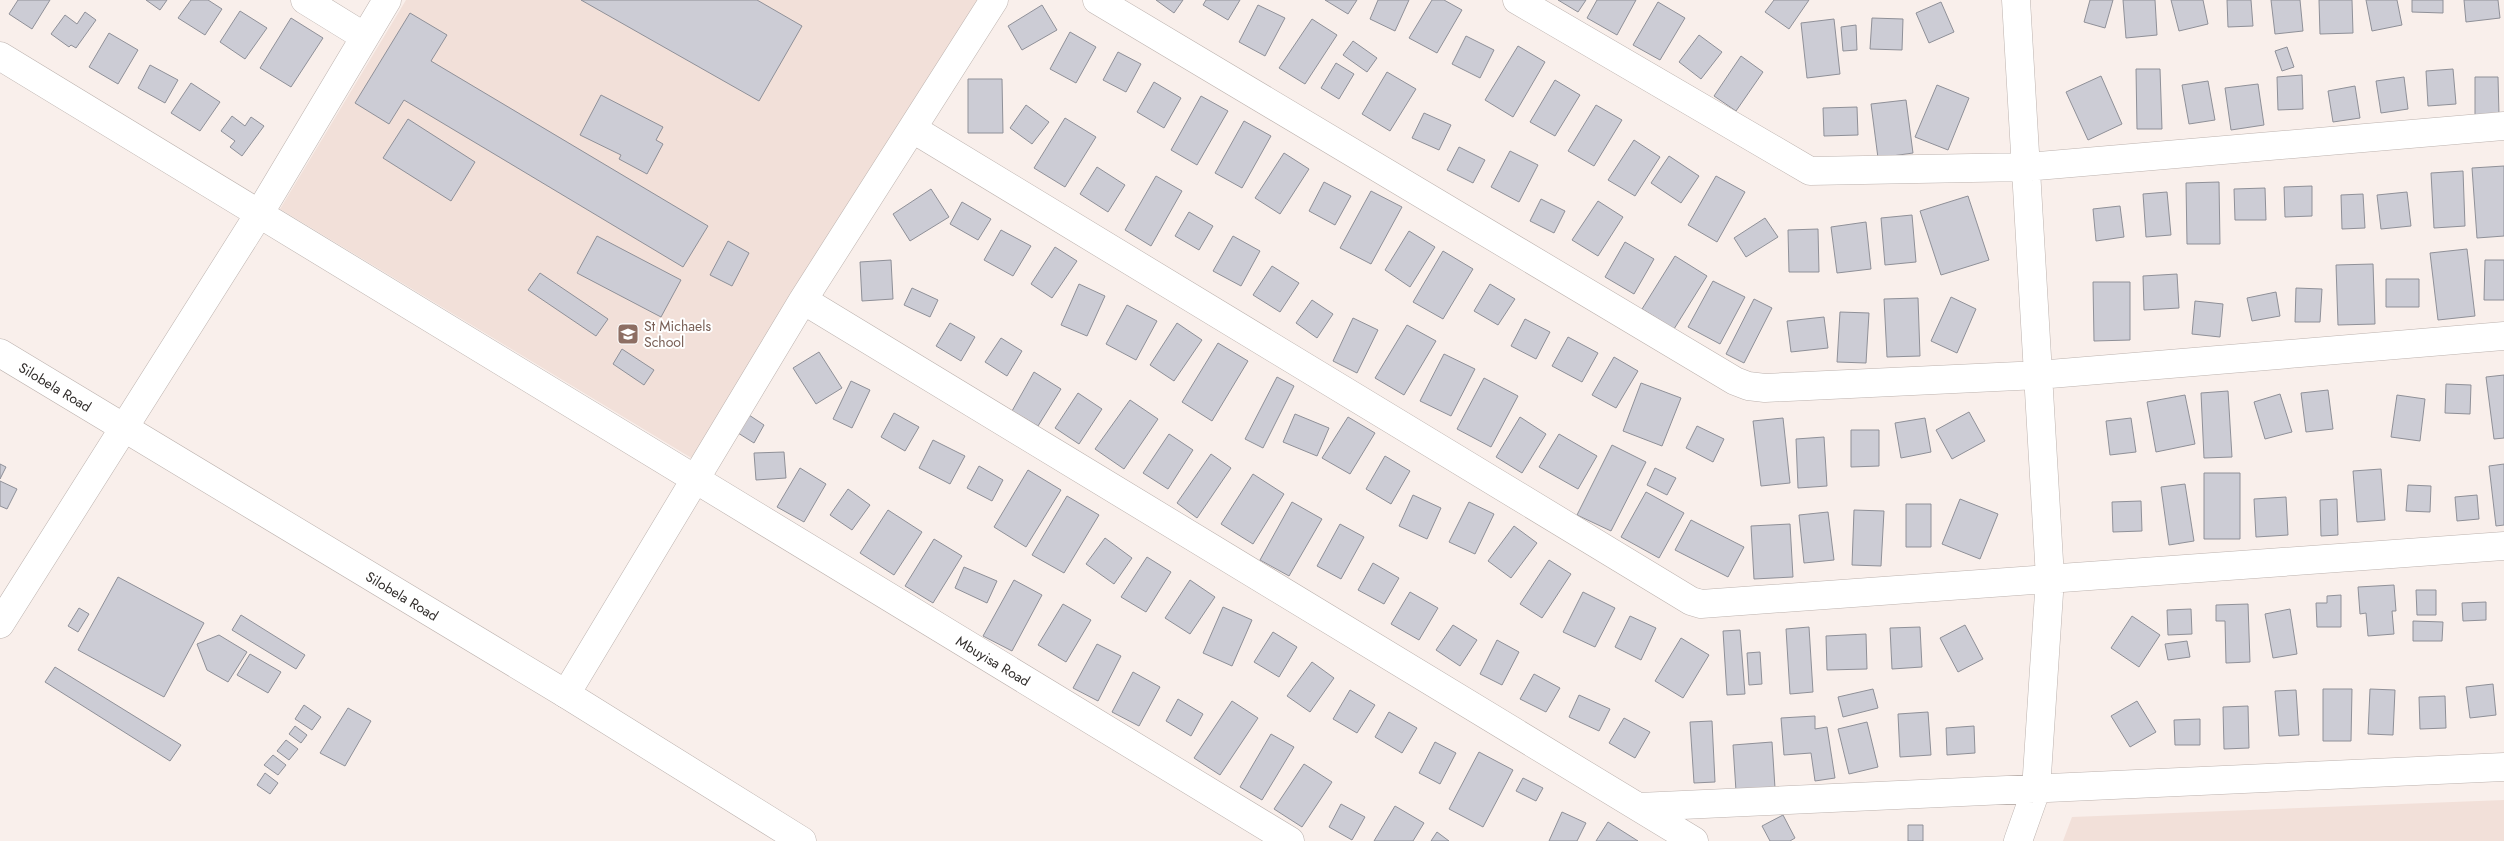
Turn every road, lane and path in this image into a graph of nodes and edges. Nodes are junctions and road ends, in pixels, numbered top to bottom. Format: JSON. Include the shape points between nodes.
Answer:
{"nodes":[{"id":1,"x":305,"y":0,"type":"edge"},
{"id":2,"x":387,"y":0,"type":"edge"},
{"id":3,"x":994,"y":0,"type":"edge"},
{"id":4,"x":1097,"y":0,"type":"edge"},
{"id":5,"x":1517,"y":0,"type":"edge"},
{"id":6,"x":2016,"y":0,"type":"edge"},
{"id":7,"x":365,"y":37,"type":"junction"},
{"id":8,"x":0,"y":56,"type":"edge"},
{"id":9,"x":2504,"y":126,"type":"edge"},
{"id":10,"x":913,"y":130,"type":"junction"},
{"id":11,"x":2026,"y":167,"type":"junction"},
{"id":12,"x":259,"y":214,"type":"junction"},
{"id":13,"x":803,"y":300,"type":"junction"},
{"id":14,"x":2504,"y":336,"type":"edge"},
{"id":15,"x":0,"y":354,"type":"edge"},
{"id":16,"x":2038,"y":375,"type":"junction"},
{"id":17,"x":123,"y":427,"type":"junction"},
{"id":18,"x":696,"y":480,"type":"junction"},
{"id":19,"x":2504,"y":546,"type":"edge"},
{"id":20,"x":2050,"y":578,"type":"junction"},
{"id":21,"x":0,"y":624,"type":"edge"},
{"id":22,"x":566,"y":694,"type":"junction"},
{"id":23,"x":2504,"y":767,"type":"edge"},
{"id":24,"x":2036,"y":790,"type":"junction"},
{"id":25,"x":1639,"y":806,"type":"junction"},
{"id":26,"x":802,"y":841,"type":"edge"},
{"id":27,"x":1290,"y":841,"type":"edge"},
{"id":28,"x":1694,"y":841,"type":"edge"},
{"id":29,"x":2018,"y":841,"type":"edge"}],
"edges":[{"from":1,"to":7,"type":"street"},
{"from":2,"to":7,"type":"street"},
{"from":3,"to":10,"type":"street"},
{"from":4,"to":16,"type":"street","via":[[1726,376],[1748,386],[1765,388]]},
{"from":5,"to":11,"type":"street","via":[[1810,171]]},
{"from":6,"to":11,"type":"street"},
{"from":7,"to":12,"type":"street"},
{"from":8,"to":12,"type":"street","name":"Mbuyisa Road"},
{"from":9,"to":11,"type":"street"},
{"from":10,"to":13,"type":"street"},
{"from":10,"to":20,"type":"street","via":[[1691,601],[1711,604]]},
{"from":11,"to":16,"type":"street"},
{"from":12,"to":17,"type":"street"},
{"from":12,"to":18,"type":"street","name":"Mbuyisa Road"},
{"from":13,"to":18,"type":"street"},
{"from":13,"to":25,"type":"street"},
{"from":14,"to":16,"type":"street"},
{"from":15,"to":17,"type":"street","name":"Silobela Road"},
{"from":16,"to":20,"type":"street"},
{"from":17,"to":21,"type":"street"},
{"from":17,"to":22,"type":"street","name":"Silobela Road"},
{"from":18,"to":22,"type":"street"},
{"from":18,"to":27,"type":"street","name":"Mbuyisa Road"},
{"from":19,"to":20,"type":"street"},
{"from":20,"to":24,"type":"street"},
{"from":22,"to":26,"type":"street","name":"Silobela Road"},
{"from":23,"to":24,"type":"street"},
{"from":24,"to":25,"type":"street"},
{"from":24,"to":29,"type":"street"},
{"from":25,"to":28,"type":"street"}]}
